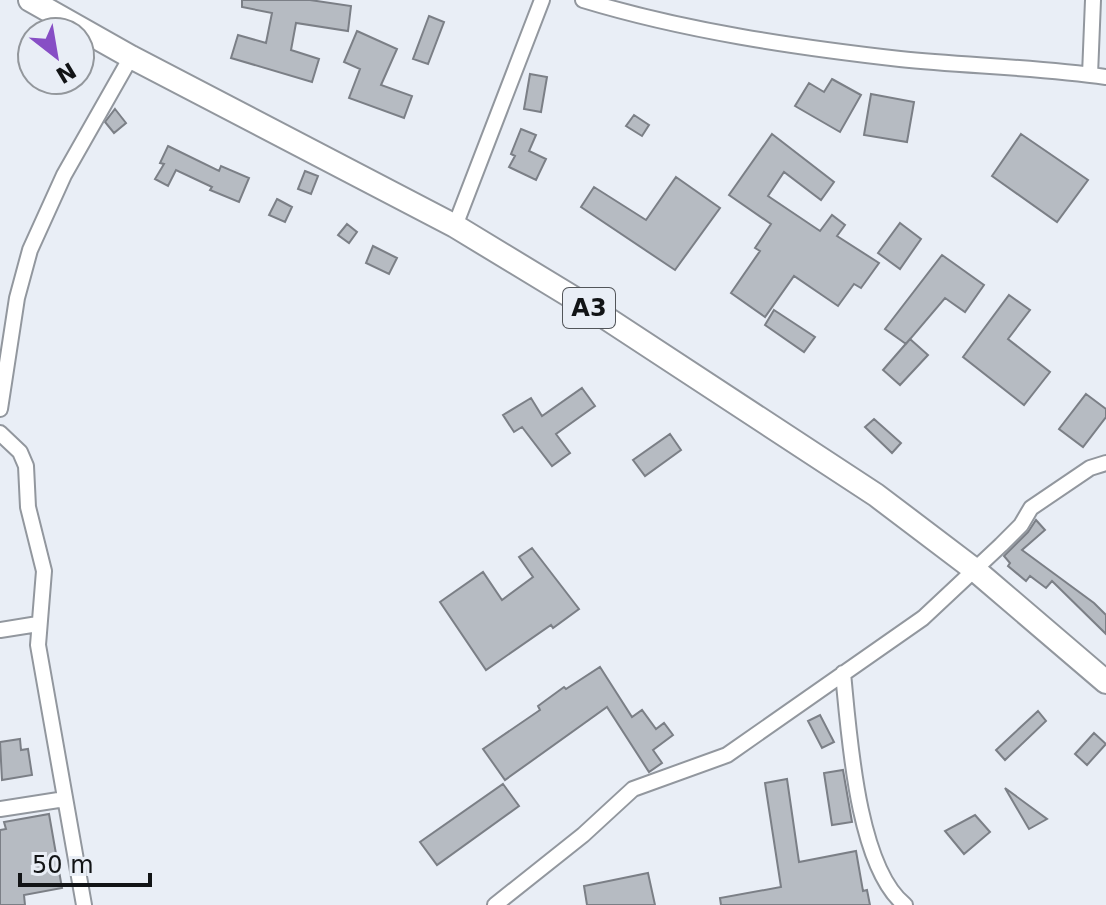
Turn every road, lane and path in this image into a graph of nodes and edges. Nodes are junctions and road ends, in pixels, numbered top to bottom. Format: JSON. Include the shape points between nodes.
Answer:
{"nodes":[{"id":1,"x":30,"y":0,"type":"edge"},
{"id":2,"x":542,"y":0,"type":"edge"},
{"id":3,"x":583,"y":0,"type":"edge"},
{"id":4,"x":1093,"y":0,"type":"edge"},
{"id":5,"x":131,"y":57,"type":"junction"},
{"id":6,"x":1090,"y":75,"type":"junction"},
{"id":7,"x":1106,"y":77,"type":"edge"},
{"id":8,"x":455,"y":226,"type":"junction"},
{"id":9,"x":0,"y":409,"type":"edge"},
{"id":10,"x":0,"y":433,"type":"edge"},
{"id":11,"x":1106,"y":463,"type":"edge"},
{"id":12,"x":975,"y":570,"type":"junction"},
{"id":13,"x":38,"y":624,"type":"junction"},
{"id":14,"x":0,"y":630,"type":"edge"},
{"id":15,"x":843,"y":673,"type":"junction"},
{"id":16,"x":1106,"y":682,"type":"edge"},
{"id":17,"x":65,"y":799,"type":"junction"},
{"id":18,"x":0,"y":809,"type":"edge"},
{"id":19,"x":882,"y":876,"type":"junction"},
{"id":20,"x":84,"y":905,"type":"edge"},
{"id":21,"x":495,"y":905,"type":"edge"},
{"id":22,"x":888,"y":905,"type":"edge"},
{"id":23,"x":905,"y":905,"type":"edge"}],
"edges":[{"from":1,"to":5,"type":"highway","number":"A3"},
{"from":2,"to":8,"type":"street"},
{"from":3,"to":6,"type":"street","via":[[628,14],[761,39],[899,59]]},
{"from":4,"to":6,"type":"street"},
{"from":5,"to":8,"type":"highway","number":"A3"},
{"from":5,"to":9,"type":"street","via":[[64,175],[30,250]]},
{"from":6,"to":7,"type":"street"},
{"from":8,"to":12,"type":"highway","number":"A3","via":[[876,495]]},
{"from":10,"to":13,"type":"street","via":[[26,466],[28,507],[44,571]]},
{"from":11,"to":12,"type":"street","via":[[1031,508]]},
{"from":12,"to":15,"type":"street","via":[[923,618]]},
{"from":12,"to":16,"type":"highway","number":"A3"},
{"from":13,"to":14,"type":"street"},
{"from":13,"to":17,"type":"street"},
{"from":15,"to":19,"type":"street","via":[[859,799]]},
{"from":15,"to":21,"type":"street","via":[[727,755],[633,789]]},
{"from":17,"to":18,"type":"street"},
{"from":17,"to":20,"type":"street"},
{"from":19,"to":22,"type":"street"},
{"from":19,"to":23,"type":"street"}]}
